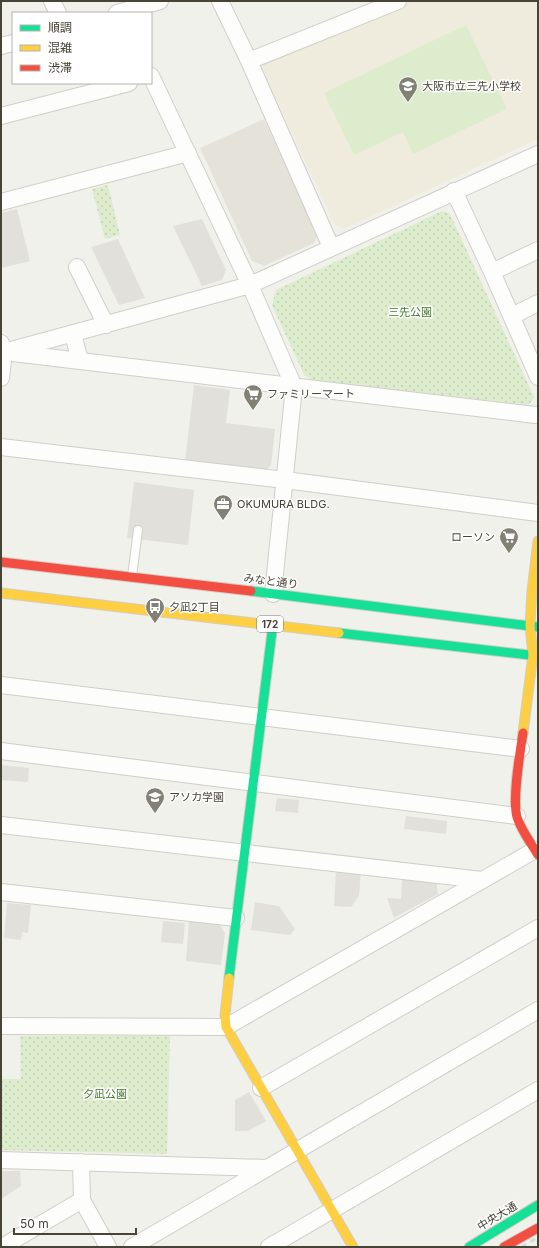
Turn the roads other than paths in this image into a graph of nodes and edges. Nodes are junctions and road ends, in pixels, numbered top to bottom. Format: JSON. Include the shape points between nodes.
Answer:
{"nodes":[{"id":1,"x":52,"y":1,"type":"edge"},
{"id":2,"x":220,"y":1,"type":"edge"},
{"id":3,"x":398,"y":1,"type":"edge"},
{"id":4,"x":155,"y":2,"type":"edge"},
{"id":5,"x":58,"y":12,"type":"edge"},
{"id":6,"x":122,"y":12,"type":"edge"},
{"id":7,"x":12,"y":43,"type":"edge"},
{"id":8,"x":1,"y":46,"type":"edge"},
{"id":9,"x":249,"y":62,"type":"junction"},
{"id":10,"x":152,"y":79,"type":"edge"},
{"id":11,"x":126,"y":84,"type":"edge"},
{"id":12,"x":1,"y":116,"type":"edge"},
{"id":13,"x":188,"y":153,"type":"junction"},
{"id":14,"x":538,"y":154,"type":"edge"},
{"id":15,"x":454,"y":192,"type":"junction"},
{"id":16,"x":1,"y":202,"type":"edge"},
{"id":17,"x":331,"y":247,"type":"junction"},
{"id":18,"x":538,"y":250,"type":"edge"},
{"id":19,"x":77,"y":267,"type":"dead end"},
{"id":20,"x":492,"y":272,"type":"junction"},
{"id":21,"x":250,"y":285,"type":"junction"},
{"id":22,"x":538,"y":303,"type":"edge"},
{"id":23,"x":512,"y":316,"type":"junction"},
{"id":24,"x":106,"y":325,"type":"junction"},
{"id":25,"x":73,"y":334,"type":"junction"},
{"id":26,"x":2,"y":349,"type":"edge"},
{"id":27,"x":80,"y":362,"type":"junction"},
{"id":28,"x":538,"y":376,"type":"edge"},
{"id":29,"x":1,"y":378,"type":"edge"},
{"id":30,"x":294,"y":387,"type":"junction"},
{"id":31,"x":538,"y":415,"type":"edge"},
{"id":32,"x":1,"y":447,"type":"edge"},
{"id":33,"x":284,"y":480,"type":"junction"},
{"id":34,"x":538,"y":513,"type":"edge"},
{"id":35,"x":138,"y":530,"type":"dead end"},
{"id":36,"x":538,"y":541,"type":"edge"},
{"id":37,"x":1,"y":562,"type":"edge"},
{"id":38,"x":132,"y":577,"type":"junction"},
{"id":39,"x":1,"y":593,"type":"edge"},
{"id":40,"x":273,"y":594,"type":"junction"},
{"id":41,"x":273,"y":624,"type":"junction"},
{"id":42,"x":534,"y":626,"type":"edge"},
{"id":43,"x":536,"y":655,"type":"edge"},
{"id":44,"x":1,"y":685,"type":"edge"},
{"id":45,"x":262,"y":718,"type":"junction"},
{"id":46,"x":521,"y":749,"type":"junction"},
{"id":47,"x":1,"y":751,"type":"edge"},
{"id":48,"x":254,"y":783,"type":"junction"},
{"id":49,"x":517,"y":816,"type":"junction"},
{"id":50,"x":1,"y":825,"type":"edge"},
{"id":51,"x":536,"y":852,"type":"edge"},
{"id":52,"x":245,"y":853,"type":"junction"},
{"id":53,"x":482,"y":880,"type":"junction"},
{"id":54,"x":1,"y":892,"type":"edge"},
{"id":55,"x":236,"y":918,"type":"junction"},
{"id":56,"x":538,"y":928,"type":"edge"},
{"id":57,"x":538,"y":1010,"type":"edge"},
{"id":58,"x":1,"y":1026,"type":"edge"},
{"id":59,"x":226,"y":1027,"type":"junction"},
{"id":60,"x":261,"y":1088,"type":"junction"},
{"id":61,"x":538,"y":1090,"type":"edge"},
{"id":62,"x":297,"y":1150,"type":"junction"},
{"id":63,"x":1,"y":1160,"type":"edge"},
{"id":64,"x":81,"y":1162,"type":"junction"},
{"id":65,"x":267,"y":1168,"type":"junction"},
{"id":66,"x":82,"y":1200,"type":"junction"},
{"id":67,"x":538,"y":1205,"type":"edge"},
{"id":68,"x":332,"y":1210,"type":"junction"},
{"id":69,"x":538,"y":1228,"type":"edge"},
{"id":70,"x":2,"y":1247,"type":"edge"},
{"id":71,"x":108,"y":1247,"type":"edge"},
{"id":72,"x":132,"y":1247,"type":"edge"},
{"id":73,"x":269,"y":1247,"type":"edge"},
{"id":74,"x":354,"y":1247,"type":"edge"},
{"id":75,"x":469,"y":1247,"type":"edge"},
{"id":76,"x":504,"y":1247,"type":"edge"}],
"edges":[{"from":1,"to":5,"type":"street"},
{"from":2,"to":9,"type":"street"},
{"from":3,"to":9,"type":"street"},
{"from":4,"to":6,"type":"street"},
{"from":7,"to":8,"type":"street"},
{"from":9,"to":17,"type":"street"},
{"from":10,"to":13,"type":"street"},
{"from":11,"to":12,"type":"street"},
{"from":13,"to":16,"type":"street"},
{"from":13,"to":21,"type":"street"},
{"from":14,"to":15,"type":"street"},
{"from":15,"to":17,"type":"street"},
{"from":15,"to":20,"type":"street"},
{"from":17,"to":21,"type":"street"},
{"from":18,"to":20,"type":"street"},
{"from":19,"to":24,"type":"street"},
{"from":20,"to":23,"type":"street"},
{"from":21,"to":24,"type":"street"},
{"from":21,"to":30,"type":"street"},
{"from":22,"to":23,"type":"street"},
{"from":23,"to":28,"type":"street"},
{"from":24,"to":25,"type":"street"},
{"from":25,"to":26,"type":"street"},
{"from":25,"to":27,"type":"street"},
{"from":26,"to":27,"type":"street"},
{"from":26,"to":29,"type":"street"},
{"from":27,"to":30,"type":"street"},
{"from":30,"to":31,"type":"street"},
{"from":30,"to":33,"type":"street"},
{"from":32,"to":33,"type":"street"},
{"from":33,"to":34,"type":"street"},
{"from":33,"to":40,"type":"street"},
{"from":35,"to":38,"type":"lane"},
{"from":36,"to":42,"type":"main road","via":[[532,591]]},
{"from":37,"to":38,"type":"main road","name":"みなと通り"},
{"from":38,"to":40,"type":"main road","name":"みなと通り"},
{"from":39,"to":41,"type":"main road","number":"172"},
{"from":40,"to":42,"type":"main road","name":"みなと通り"},
{"from":41,"to":43,"type":"main road","number":"172"},
{"from":41,"to":45,"type":"main road"},
{"from":42,"to":43,"type":"main road"},
{"from":43,"to":46,"type":"main road"},
{"from":44,"to":45,"type":"street"},
{"from":45,"to":46,"type":"street"},
{"from":45,"to":48,"type":"main road"},
{"from":46,"to":49,"type":"main road","via":[[516,793]]},
{"from":47,"to":48,"type":"street"},
{"from":48,"to":49,"type":"street"},
{"from":48,"to":52,"type":"main road"},
{"from":49,"to":51,"type":"main road"},
{"from":50,"to":52,"type":"street"},
{"from":51,"to":53,"type":"street"},
{"from":52,"to":53,"type":"street"},
{"from":52,"to":55,"type":"main road"},
{"from":53,"to":59,"type":"street"},
{"from":54,"to":55,"type":"street"},
{"from":55,"to":59,"type":"main road","via":[[225,1015]]},
{"from":56,"to":60,"type":"street"},
{"from":57,"to":62,"type":"street"},
{"from":58,"to":59,"type":"street"},
{"from":59,"to":60,"type":"main road"},
{"from":60,"to":62,"type":"main road"},
{"from":61,"to":68,"type":"street"},
{"from":62,"to":65,"type":"street"},
{"from":62,"to":68,"type":"main road"},
{"from":63,"to":64,"type":"street"},
{"from":64,"to":65,"type":"street"},
{"from":64,"to":66,"type":"street"},
{"from":65,"to":72,"type":"street"},
{"from":66,"to":70,"type":"street"},
{"from":66,"to":71,"type":"street"},
{"from":67,"to":75,"type":"main road","name":"中央大通"},
{"from":68,"to":73,"type":"street"},
{"from":68,"to":74,"type":"main road"},
{"from":69,"to":76,"type":"main road"}]}
